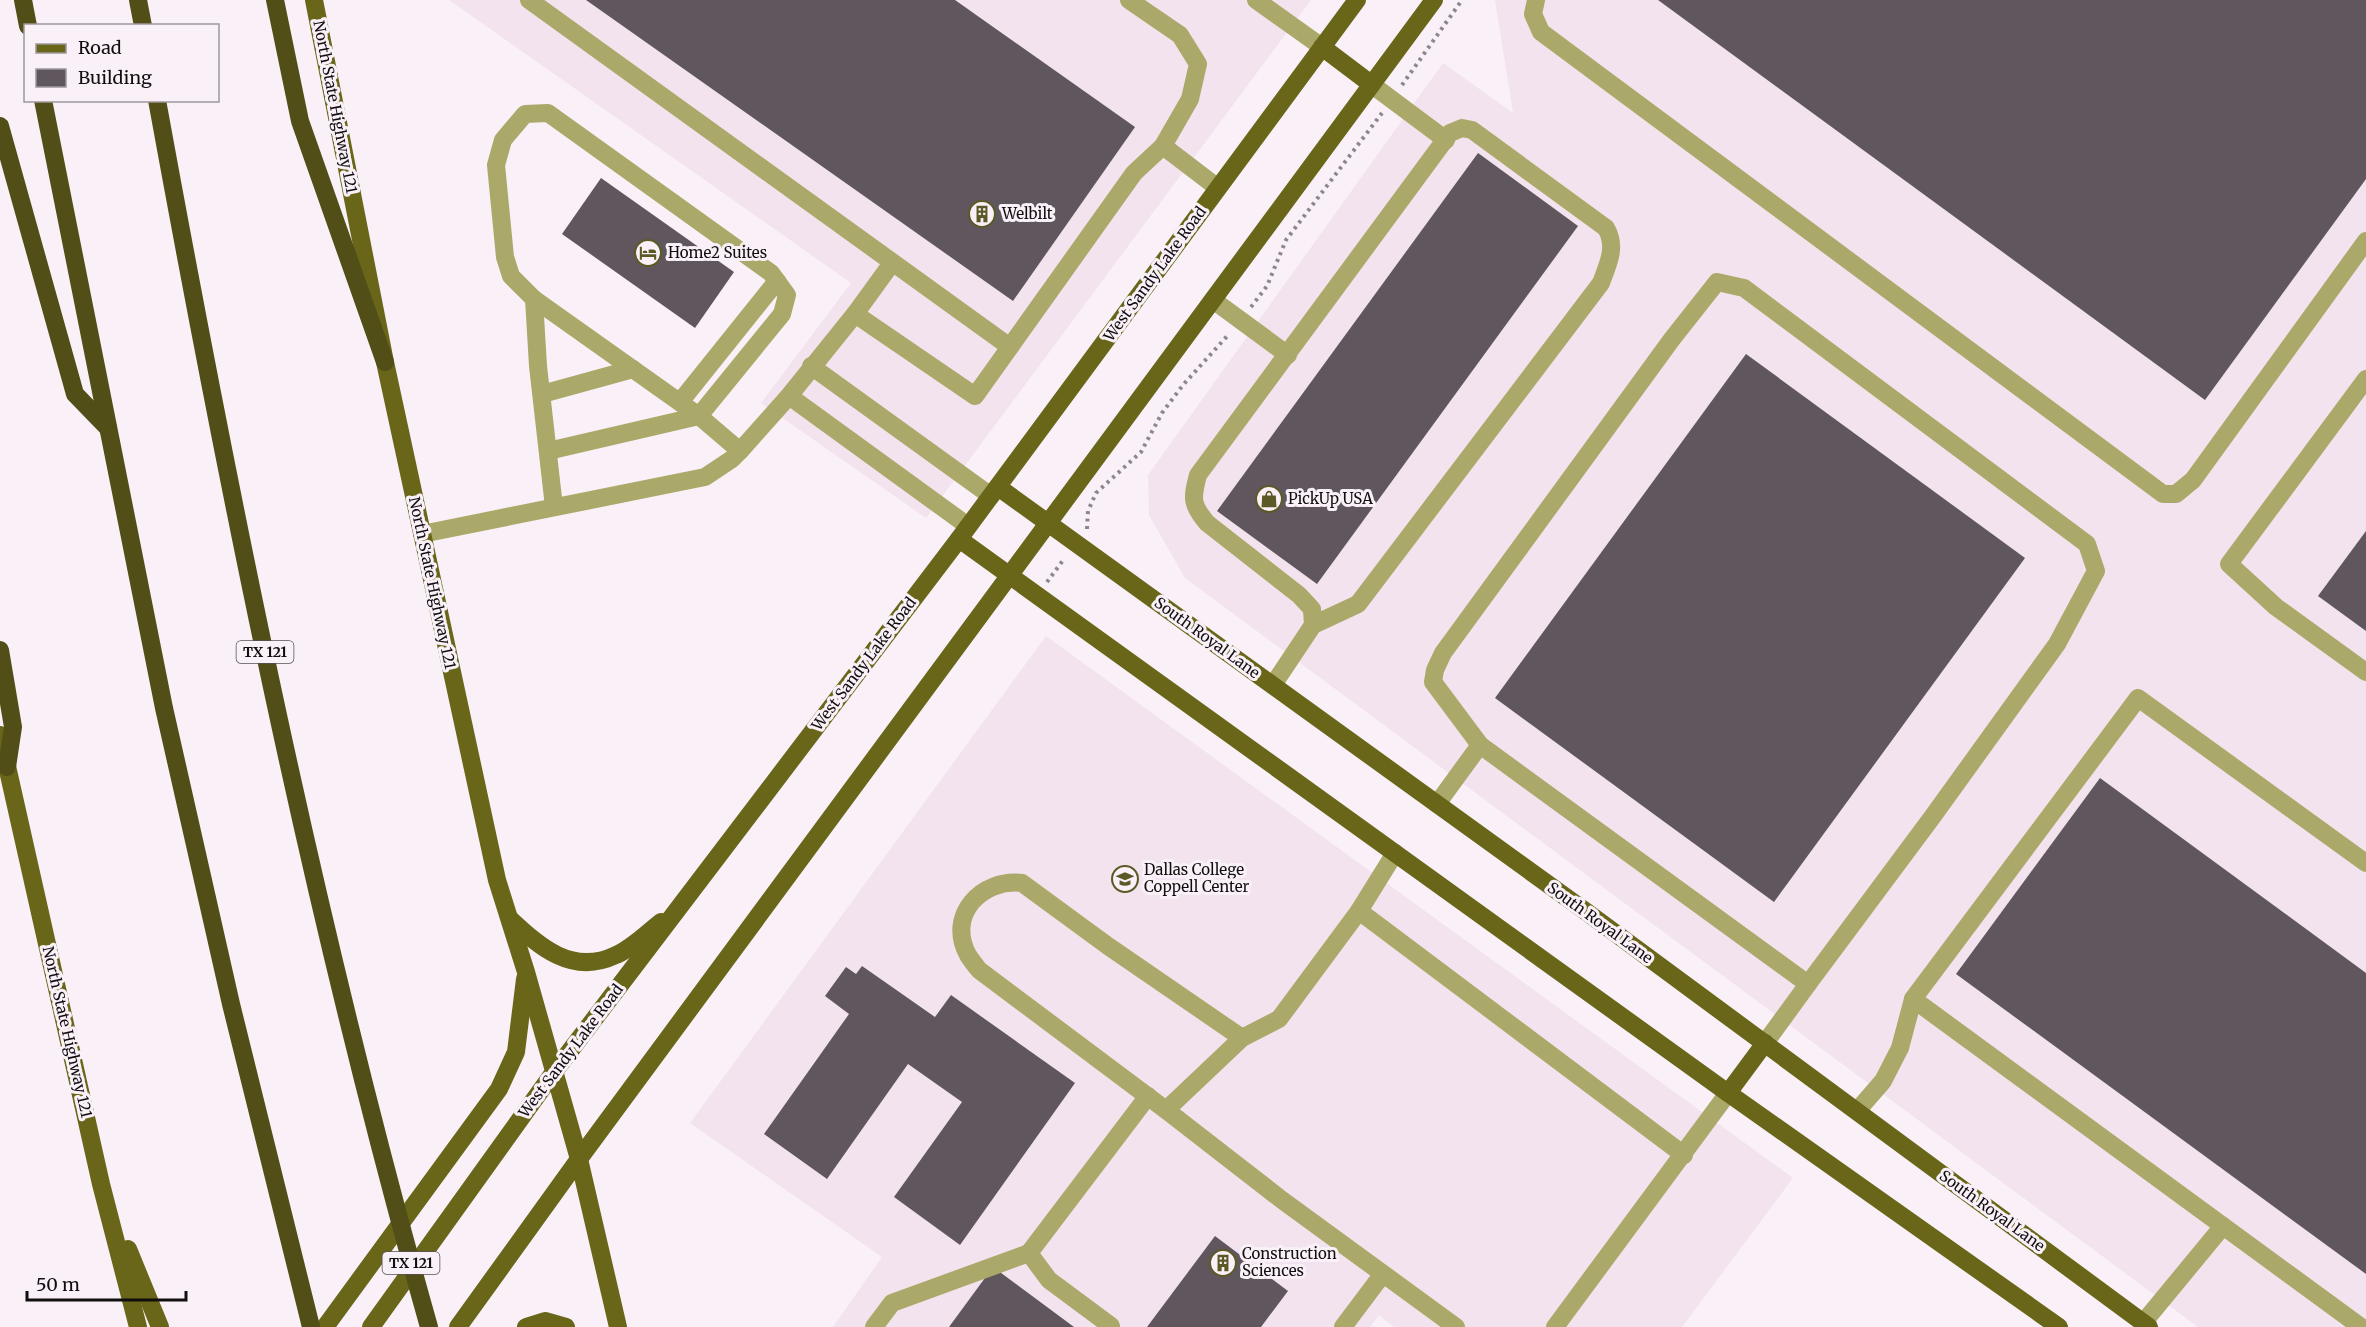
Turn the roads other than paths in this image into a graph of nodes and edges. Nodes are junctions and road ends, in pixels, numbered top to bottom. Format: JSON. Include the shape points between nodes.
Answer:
{"nodes":[{"id":1,"x":23,"y":0,"type":"edge"},
{"id":2,"x":275,"y":0,"type":"edge"},
{"id":3,"x":314,"y":0,"type":"edge"},
{"id":4,"x":529,"y":0,"type":"edge"},
{"id":5,"x":1129,"y":0,"type":"edge"},
{"id":6,"x":1256,"y":0,"type":"edge"},
{"id":7,"x":1357,"y":0,"type":"edge"},
{"id":8,"x":1434,"y":0,"type":"edge"},
{"id":9,"x":1536,"y":0,"type":"edge"},
{"id":10,"x":139,"y":2,"type":"edge"},
{"id":11,"x":28,"y":24,"type":"edge"},
{"id":12,"x":143,"y":24,"type":"edge"},
{"id":13,"x":1322,"y":47,"type":"junction"},
{"id":14,"x":1371,"y":84,"type":"junction"},
{"id":15,"x":43,"y":102,"type":"edge"},
{"id":16,"x":157,"y":102,"type":"edge"},
{"id":17,"x":0,"y":126,"type":"edge"},
{"id":18,"x":1446,"y":140,"type":"junction"},
{"id":19,"x":1163,"y":146,"type":"junction"},
{"id":20,"x":1218,"y":188,"type":"junction"},
{"id":21,"x":2366,"y":241,"type":"edge"},
{"id":22,"x":892,"y":263,"type":"junction"},
{"id":23,"x":777,"y":281,"type":"junction"},
{"id":24,"x":534,"y":299,"type":"junction"},
{"id":25,"x":1213,"y":300,"type":"junction"},
{"id":26,"x":855,"y":314,"type":"junction"},
{"id":27,"x":1010,"y":347,"type":"junction"},
{"id":28,"x":1288,"y":355,"type":"junction"},
{"id":29,"x":385,"y":362,"type":"junction"},
{"id":30,"x":811,"y":366,"type":"junction"},
{"id":31,"x":633,"y":369,"type":"junction"},
{"id":32,"x":2366,"y":379,"type":"edge"},
{"id":33,"x":542,"y":394,"type":"junction"},
{"id":34,"x":789,"y":396,"type":"junction"},
{"id":35,"x":680,"y":402,"type":"junction"},
{"id":36,"x":699,"y":416,"type":"junction"},
{"id":37,"x":109,"y":429,"type":"junction"},
{"id":38,"x":548,"y":451,"type":"junction"},
{"id":39,"x":740,"y":451,"type":"junction"},
{"id":40,"x":994,"y":491,"type":"junction"},
{"id":41,"x":554,"y":507,"type":"junction"},
{"id":42,"x":1049,"y":524,"type":"junction"},
{"id":43,"x":964,"y":532,"type":"junction"},
{"id":44,"x":422,"y":534,"type":"junction"},
{"id":45,"x":1010,"y":576,"type":"junction"},
{"id":46,"x":1313,"y":625,"type":"junction"},
{"id":47,"x":0,"y":650,"type":"edge"},
{"id":48,"x":2366,"y":672,"type":"edge"},
{"id":49,"x":1273,"y":685,"type":"junction"},
{"id":50,"x":0,"y":735,"type":"edge"},
{"id":51,"x":1480,"y":745,"type":"junction"},
{"id":52,"x":7,"y":767,"type":"junction"},
{"id":53,"x":1437,"y":804,"type":"junction"},
{"id":54,"x":1395,"y":853,"type":"junction"},
{"id":55,"x":2366,"y":863,"type":"edge"},
{"id":56,"x":677,"y":910,"type":"junction"},
{"id":57,"x":1359,"y":911,"type":"junction"},
{"id":58,"x":508,"y":916,"type":"junction"},
{"id":59,"x":526,"y":972,"type":"junction"},
{"id":60,"x":1808,"y":984,"type":"junction"},
{"id":61,"x":1913,"y":999,"type":"junction"},
{"id":62,"x":1242,"y":1038,"type":"junction"},
{"id":63,"x":1765,"y":1043,"type":"junction"},
{"id":64,"x":554,"y":1072,"type":"junction"},
{"id":65,"x":1728,"y":1093,"type":"junction"},
{"id":66,"x":1148,"y":1096,"type":"junction"},
{"id":67,"x":1166,"y":1110,"type":"junction"},
{"id":68,"x":1857,"y":1111,"type":"junction"},
{"id":69,"x":1684,"y":1155,"type":"junction"},
{"id":70,"x":579,"y":1159,"type":"junction"},
{"id":71,"x":101,"y":1184,"type":"junction"},
{"id":72,"x":2223,"y":1226,"type":"junction"},
{"id":73,"x":1029,"y":1253,"type":"junction"},
{"id":74,"x":1382,"y":1275,"type":"junction"},
{"id":75,"x":310,"y":1322,"type":"edge"},
{"id":76,"x":1111,"y":1326,"type":"edge"},
{"id":77,"x":2144,"y":1326,"type":"edge"},
{"id":78,"x":138,"y":1327,"type":"edge"},
{"id":79,"x":160,"y":1327,"type":"edge"},
{"id":80,"x":325,"y":1327,"type":"edge"},
{"id":81,"x":371,"y":1327,"type":"edge"},
{"id":82,"x":429,"y":1327,"type":"edge"},
{"id":83,"x":458,"y":1327,"type":"edge"},
{"id":84,"x":526,"y":1327,"type":"edge"},
{"id":85,"x":566,"y":1327,"type":"edge"},
{"id":86,"x":618,"y":1327,"type":"edge"},
{"id":87,"x":874,"y":1327,"type":"edge"},
{"id":88,"x":1343,"y":1327,"type":"edge"},
{"id":89,"x":1456,"y":1327,"type":"edge"},
{"id":90,"x":1555,"y":1327,"type":"edge"},
{"id":91,"x":2059,"y":1327,"type":"edge"},
{"id":92,"x":2361,"y":1327,"type":"edge"}],
"edges":[{"from":1,"to":11,"type":"highway"},
{"from":2,"to":29,"type":"highway","via":[[300,121]]},
{"from":3,"to":29,"type":"main road","name":"North State Highway 121"},
{"from":4,"to":22,"type":"lane"},
{"from":5,"to":19,"type":"lane","via":[[1180,35],[1198,64],[1190,99]]},
{"from":6,"to":13,"type":"lane"},
{"from":7,"to":13,"type":"main road","name":"West Sandy Lake Road"},
{"from":8,"to":14,"type":"main road"},
{"from":9,"to":21,"type":"lane","via":[[1533,14],[1541,32],[2163,494],[2176,494],[2193,480]]},
{"from":10,"to":12,"type":"highway"},
{"from":13,"to":14,"type":"main road"},
{"from":13,"to":20,"type":"main road","name":"West Sandy Lake Road"},
{"from":14,"to":18,"type":"lane"},
{"from":14,"to":25,"type":"main road"},
{"from":15,"to":37,"type":"highway"},
{"from":16,"to":82,"type":"highway","number":"TX 121","via":[[202,350],[272,686],[335,968]]},
{"from":17,"to":37,"type":"highway","via":[[75,394]]},
{"from":18,"to":28,"type":"lane"},
{"from":18,"to":46,"type":"lane","via":[[1450,133],[1462,128],[1472,130],[1606,228],[1613,240],[1610,258],[1601,283],[1358,604]]},
{"from":19,"to":20,"type":"lane"},
{"from":19,"to":27,"type":"lane","via":[[1134,173]]},
{"from":20,"to":40,"type":"main road","name":"West Sandy Lake Road"},
{"from":22,"to":26,"type":"lane"},
{"from":22,"to":27,"type":"lane"},
{"from":23,"to":24,"type":"lane","via":[[548,113],[525,114],[503,140],[496,165],[505,257],[511,276]]},
{"from":23,"to":35,"type":"lane"},
{"from":23,"to":36,"type":"lane","via":[[787,295],[782,314]]},
{"from":24,"to":31,"type":"lane"},
{"from":24,"to":33,"type":"lane"},
{"from":25,"to":28,"type":"lane"},
{"from":25,"to":42,"type":"main road"},
{"from":26,"to":27,"type":"lane","via":[[975,396]]},
{"from":26,"to":30,"type":"lane"},
{"from":28,"to":46,"type":"lane","via":[[1198,475],[1192,498],[1207,523],[1299,595],[1312,609]]},
{"from":29,"to":44,"type":"main road","name":"North State Highway 121"},
{"from":30,"to":34,"type":"lane"},
{"from":30,"to":40,"type":"lane"},
{"from":31,"to":33,"type":"lane"},
{"from":31,"to":35,"type":"lane"},
{"from":32,"to":48,"type":"lane","via":[[2229,564],[2276,607]]},
{"from":33,"to":38,"type":"lane"},
{"from":34,"to":39,"type":"lane"},
{"from":34,"to":43,"type":"lane"},
{"from":35,"to":36,"type":"lane"},
{"from":36,"to":38,"type":"lane"},
{"from":36,"to":39,"type":"lane"},
{"from":37,"to":75,"type":"highway","via":[[164,708],[231,1004]]},
{"from":38,"to":41,"type":"lane"},
{"from":39,"to":41,"type":"lane","via":[[705,477]]},
{"from":40,"to":42,"type":"main road","name":"South Royal Lane"},
{"from":40,"to":43,"type":"main road","name":"West Sandy Lake Road"},
{"from":41,"to":44,"type":"lane"},
{"from":42,"to":45,"type":"main road"},
{"from":42,"to":49,"type":"main road","name":"South Royal Lane"},
{"from":43,"to":45,"type":"main road"},
{"from":43,"to":56,"type":"main road","name":"West Sandy Lake Road"},
{"from":44,"to":58,"type":"main road","name":"North State Highway 121","via":[[496,880]]},
{"from":45,"to":54,"type":"main road"},
{"from":45,"to":70,"type":"main road"},
{"from":46,"to":49,"type":"lane"},
{"from":47,"to":52,"type":"highway","via":[[13,727]]},
{"from":49,"to":53,"type":"main road","name":"South Royal Lane"},
{"from":50,"to":52,"type":"main road","name":"North State Highway 121"},
{"from":51,"to":53,"type":"lane"},
{"from":51,"to":60,"type":"lane"},
{"from":51,"to":60,"type":"lane","via":[[1434,682],[1443,653],[1717,282],[1744,288],[2086,544],[2096,571],[2057,644]]},
{"from":52,"to":71,"type":"main road","name":"North State Highway 121"},
{"from":53,"to":63,"type":"main road","name":"South Royal Lane"},
{"from":54,"to":57,"type":"lane"},
{"from":54,"to":65,"type":"main road"},
{"from":55,"to":61,"type":"lane","via":[[2138,698]]},
{"from":56,"to":58,"type":"main road","via":[[616,955],[593,961],[570,961],[538,944]]},
{"from":56,"to":64,"type":"main road","name":"West Sandy Lake Road"},
{"from":57,"to":62,"type":"lane","via":[[1279,1019]]},
{"from":57,"to":69,"type":"lane"},
{"from":58,"to":59,"type":"main road","name":"North State Highway 121"},
{"from":59,"to":64,"type":"main road","name":"North State Highway 121"},
{"from":59,"to":80,"type":"main road","via":[[516,1053],[499,1089]]},
{"from":60,"to":63,"type":"lane"},
{"from":61,"to":68,"type":"lane","via":[[1900,1048],[1883,1081]]},
{"from":61,"to":72,"type":"lane"},
{"from":62,"to":66,"type":"lane","via":[[1022,884],[999,884],[973,899],[965,910],[963,938],[967,954],[979,970]]},
{"from":62,"to":67,"type":"lane"},
{"from":63,"to":65,"type":"main road"},
{"from":63,"to":68,"type":"main road","name":"South Royal Lane"},
{"from":64,"to":70,"type":"main road","name":"North State Highway 121"},
{"from":64,"to":81,"type":"main road","name":"West Sandy Lake Road"},
{"from":65,"to":69,"type":"lane"},
{"from":65,"to":91,"type":"main road"},
{"from":66,"to":67,"type":"lane"},
{"from":66,"to":73,"type":"lane"},
{"from":67,"to":74,"type":"lane"},
{"from":68,"to":77,"type":"main road","name":"South Royal Lane"},
{"from":69,"to":90,"type":"lane"},
{"from":70,"to":83,"type":"main road"},
{"from":70,"to":86,"type":"main road","name":"North State Highway 121"},
{"from":71,"to":78,"type":"main road","name":"North State Highway 121"},
{"from":71,"to":79,"type":"main road"},
{"from":72,"to":77,"type":"lane"},
{"from":72,"to":92,"type":"lane"},
{"from":73,"to":76,"type":"lane","via":[[1048,1280]]},
{"from":73,"to":87,"type":"lane","via":[[892,1303]]},
{"from":74,"to":88,"type":"lane"},
{"from":74,"to":89,"type":"lane"},
{"from":84,"to":85,"type":"main road","via":[[545,1321]]}]}
